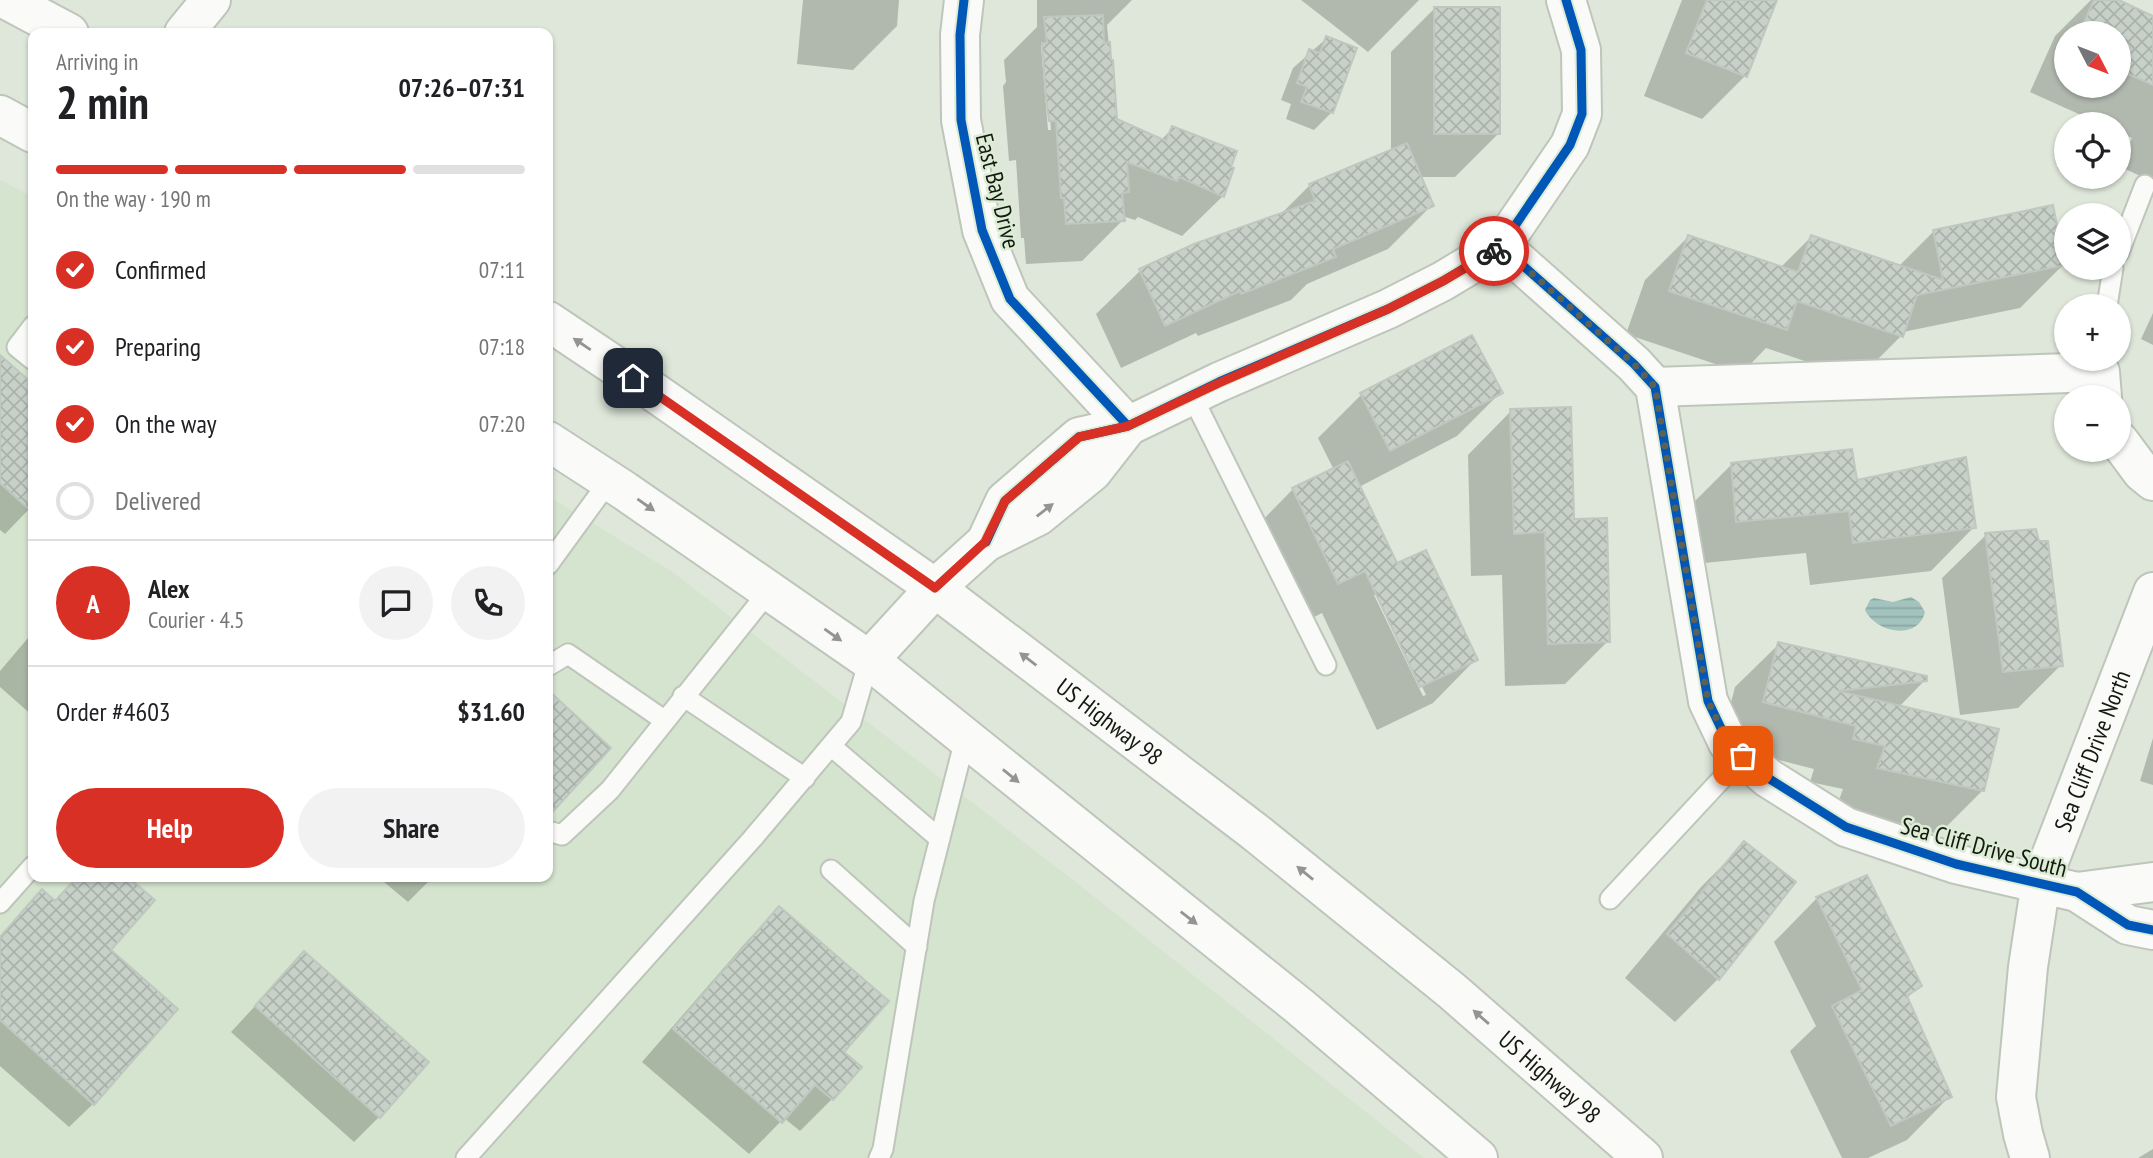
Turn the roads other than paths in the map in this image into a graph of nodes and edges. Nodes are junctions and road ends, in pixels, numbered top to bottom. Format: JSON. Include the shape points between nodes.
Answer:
{"nodes":[{"id":1,"x":7,"y":0,"type":"edge"},
{"id":2,"x":211,"y":0,"type":"edge"},
{"id":3,"x":964,"y":0,"type":"edge"},
{"id":4,"x":1566,"y":0,"type":"edge"},
{"id":5,"x":60,"y":28,"type":"edge"},
{"id":6,"x":188,"y":28,"type":"edge"},
{"id":7,"x":0,"y":115,"type":"edge"},
{"id":8,"x":28,"y":130,"type":"edge"},
{"id":9,"x":2145,"y":185,"type":"dead end"},
{"id":10,"x":2131,"y":222,"type":"edge"},
{"id":11,"x":1501,"y":246,"type":"junction"},
{"id":12,"x":553,"y":324,"type":"edge"},
{"id":13,"x":28,"y":333,"type":"edge"},
{"id":14,"x":28,"y":356,"type":"edge"},
{"id":15,"x":2101,"y":376,"type":"edge"},
{"id":16,"x":1655,"y":387,"type":"junction"},
{"id":17,"x":1192,"y":396,"type":"junction"},
{"id":18,"x":1128,"y":426,"type":"junction"},
{"id":19,"x":553,"y":444,"type":"edge"},
{"id":20,"x":2131,"y":457,"type":"edge"},
{"id":21,"x":609,"y":481,"type":"junction"},
{"id":22,"x":2153,"y":481,"type":"edge"},
{"id":23,"x":553,"y":558,"type":"edge"},
{"id":24,"x":935,"y":588,"type":"junction"},
{"id":25,"x":769,"y":591,"type":"junction"},
{"id":26,"x":2153,"y":592,"type":"edge"},
{"id":27,"x":869,"y":660,"type":"junction"},
{"id":28,"x":553,"y":663,"type":"edge"},
{"id":29,"x":1326,"y":665,"type":"dead end"},
{"id":30,"x":683,"y":696,"type":"junction"},
{"id":31,"x":664,"y":720,"type":"junction"},
{"id":32,"x":965,"y":739,"type":"junction"},
{"id":33,"x":831,"y":746,"type":"junction"},
{"id":34,"x":1743,"y":756,"type":"junction"},
{"id":35,"x":805,"y":778,"type":"junction"},
{"id":36,"x":553,"y":832,"type":"edge"},
{"id":37,"x":940,"y":839,"type":"junction"},
{"id":38,"x":831,"y":870,"type":"dead end"},
{"id":39,"x":28,"y":872,"type":"edge"},
{"id":40,"x":2041,"y":882,"type":"junction"},
{"id":41,"x":2153,"y":883,"type":"edge"},
{"id":42,"x":2077,"y":892,"type":"junction"},
{"id":43,"x":1610,"y":899,"type":"dead end"},
{"id":44,"x":0,"y":903,"type":"edge"},
{"id":45,"x":2153,"y":930,"type":"edge"},
{"id":46,"x":917,"y":947,"type":"junction"},
{"id":47,"x":466,"y":1158,"type":"edge"},
{"id":48,"x":879,"y":1158,"type":"edge"},
{"id":49,"x":1478,"y":1158,"type":"edge"},
{"id":50,"x":1643,"y":1158,"type":"edge"},
{"id":51,"x":2031,"y":1158,"type":"edge"}],
"edges":[{"from":1,"to":5,"type":"street"},
{"from":2,"to":6,"type":"street"},
{"from":3,"to":18,"type":"street","name":"East Bay Drive","via":[[961,120],[982,230],[1010,299]]},
{"from":4,"to":11,"type":"street","via":[[1581,50],[1582,114],[1570,145]]},
{"from":7,"to":8,"type":"street"},
{"from":9,"to":10,"type":"lane"},
{"from":11,"to":16,"type":"street"},
{"from":11,"to":17,"type":"street","via":[[1388,309]]},
{"from":24,"to":12,"type":"street","name":"US Highway 98","one_way":true},
{"from":13,"to":14,"type":"lane","via":[[17,347]]},
{"from":15,"to":16,"type":"street"},
{"from":16,"to":34,"type":"street","name":"Sea Cliff Drive South","via":[[1708,701],[1728,743]]},
{"from":17,"to":18,"type":"street"},
{"from":17,"to":29,"type":"lane"},
{"from":18,"to":24,"type":"street","via":[[1079,437],[1005,501],[985,542]]},
{"from":19,"to":21,"type":"street"},
{"from":20,"to":22,"type":"street"},
{"from":21,"to":23,"type":"lane"},
{"from":21,"to":25,"type":"street","one_way":true},
{"from":24,"to":27,"type":"street"},
{"from":50,"to":24,"type":"street","name":"US Highway 98","one_way":true,"via":[[1452,991]]},
{"from":25,"to":27,"type":"street","one_way":true},
{"from":25,"to":30,"type":"lane"},
{"from":26,"to":40,"type":"street","name":"Sea Cliff Drive North"},
{"from":27,"to":32,"type":"street"},
{"from":27,"to":33,"type":"lane","via":[[851,722]]},
{"from":28,"to":31,"type":"lane","via":[[568,654]]},
{"from":30,"to":31,"type":"lane"},
{"from":30,"to":35,"type":"lane"},
{"from":31,"to":36,"type":"lane","via":[[600,799],[562,835]]},
{"from":32,"to":37,"type":"lane"},
{"from":32,"to":49,"type":"street","one_way":true,"via":[[1299,1006]]},
{"from":33,"to":35,"type":"lane"},
{"from":33,"to":37,"type":"lane"},
{"from":34,"to":40,"type":"street","name":"Sea Cliff Drive South","via":[[1768,778],[1846,827],[1956,864]]},
{"from":34,"to":43,"type":"lane"},
{"from":35,"to":47,"type":"lane"},
{"from":37,"to":46,"type":"lane"},
{"from":38,"to":46,"type":"lane"},
{"from":39,"to":44,"type":"lane"},
{"from":40,"to":42,"type":"street","name":"Sea Cliff Drive South"},
{"from":40,"to":51,"type":"street","name":"Sea Cliff Drive North","via":[[2017,1097]]},
{"from":41,"to":42,"type":"street"},
{"from":42,"to":45,"type":"street","via":[[2128,925]]},
{"from":46,"to":48,"type":"lane"}]}
